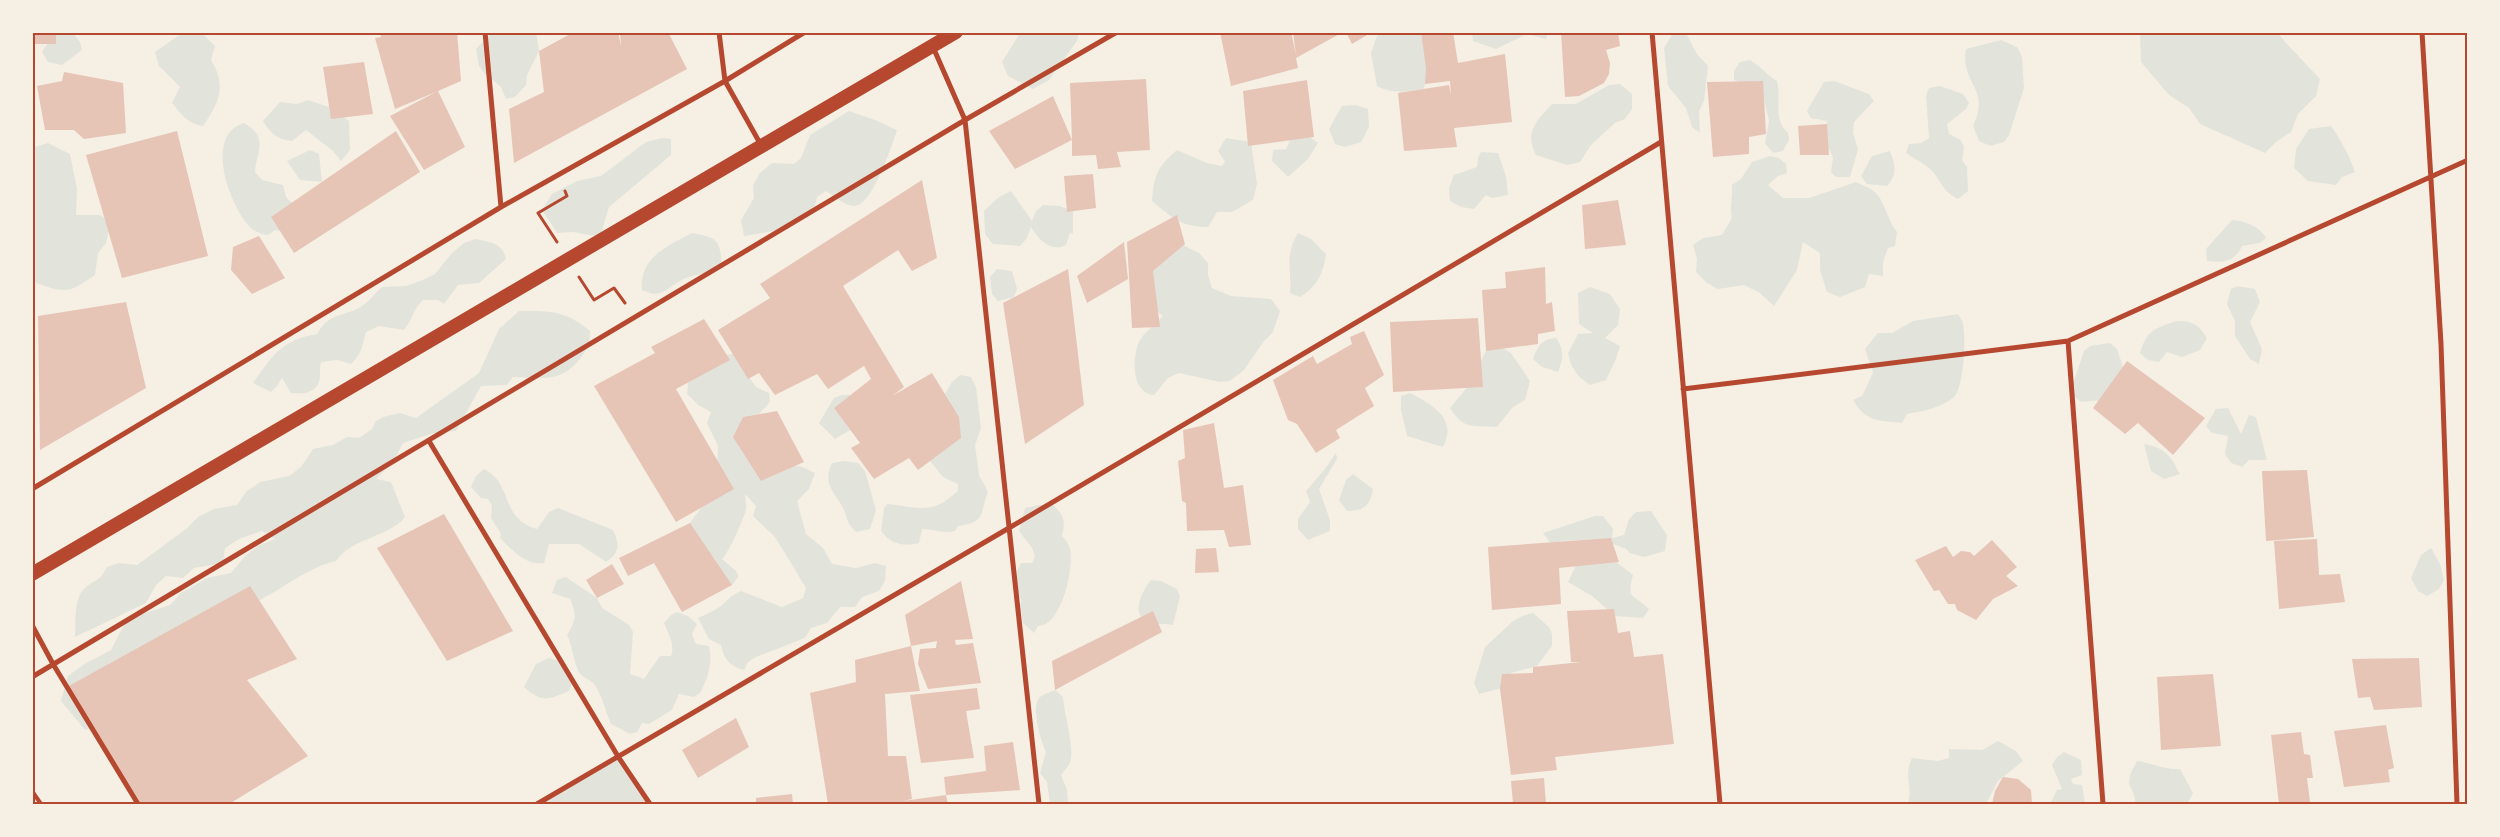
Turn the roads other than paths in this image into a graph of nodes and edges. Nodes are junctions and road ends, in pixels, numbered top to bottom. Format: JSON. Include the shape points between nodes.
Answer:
{"nodes":[{"id":1,"x":485,"y":32,"type":"edge"},
{"id":2,"x":719,"y":32,"type":"edge"},
{"id":3,"x":805,"y":32,"type":"edge"},
{"id":4,"x":956,"y":32,"type":"edge"},
{"id":5,"x":1116,"y":32,"type":"edge"},
{"id":6,"x":1652,"y":32,"type":"edge"},
{"id":7,"x":2422,"y":32,"type":"edge"},
{"id":8,"x":932,"y":46,"type":"junction"},
{"id":9,"x":725,"y":81,"type":"junction"},
{"id":10,"x":965,"y":120,"type":"junction"},
{"id":11,"x":1661,"y":142,"type":"junction"},
{"id":12,"x":762,"y":146,"type":"junction"},
{"id":13,"x":2468,"y":160,"type":"edge"},
{"id":14,"x":2431,"y":177,"type":"junction"},
{"id":15,"x":501,"y":207,"type":"junction"},
{"id":16,"x":2068,"y":341,"type":"junction"},
{"id":17,"x":1683,"y":389,"type":"junction"},
{"id":18,"x":429,"y":441,"type":"junction"},
{"id":19,"x":32,"y":488,"type":"edge"},
{"id":20,"x":1009,"y":528,"type":"junction"},
{"id":21,"x":32,"y":574,"type":"edge"},
{"id":22,"x":32,"y":625,"type":"edge"},
{"id":23,"x":53,"y":664,"type":"junction"},
{"id":24,"x":32,"y":677,"type":"edge"},
{"id":25,"x":619,"y":758,"type":"junction"},
{"id":26,"x":32,"y":791,"type":"edge"},
{"id":27,"x":41,"y":804,"type":"edge"},
{"id":28,"x":138,"y":804,"type":"edge"},
{"id":29,"x":536,"y":804,"type":"edge"},
{"id":30,"x":650,"y":804,"type":"edge"},
{"id":31,"x":1039,"y":804,"type":"edge"},
{"id":32,"x":1720,"y":804,"type":"edge"},
{"id":33,"x":2103,"y":804,"type":"edge"},
{"id":34,"x":2457,"y":804,"type":"edge"}],
"edges":[{"from":1,"to":15,"type":"street"},
{"from":2,"to":9,"type":"street"},
{"from":3,"to":9,"type":"street"},
{"from":4,"to":8,"type":"highway"},
{"from":5,"to":10,"type":"street"},
{"from":6,"to":11,"type":"street"},
{"from":7,"to":14,"type":"street"},
{"from":8,"to":10,"type":"street"},
{"from":8,"to":12,"type":"highway"},
{"from":9,"to":12,"type":"street"},
{"from":9,"to":15,"type":"street"},
{"from":10,"to":18,"type":"street"},
{"from":10,"to":20,"type":"street"},
{"from":11,"to":17,"type":"street"},
{"from":11,"to":20,"type":"street"},
{"from":12,"to":21,"type":"highway"},
{"from":13,"to":14,"type":"street"},
{"from":14,"to":16,"type":"street"},
{"from":14,"to":34,"type":"street","via":[[2442,344]]},
{"from":15,"to":19,"type":"street"},
{"from":16,"to":17,"type":"street"},
{"from":16,"to":33,"type":"street"},
{"from":17,"to":32,"type":"street"},
{"from":18,"to":23,"type":"street"},
{"from":18,"to":25,"type":"street"},
{"from":20,"to":25,"type":"street"},
{"from":20,"to":31,"type":"street"},
{"from":22,"to":23,"type":"street"},
{"from":23,"to":24,"type":"street"},
{"from":23,"to":28,"type":"street"},
{"from":25,"to":29,"type":"street"},
{"from":25,"to":30,"type":"street"},
{"from":26,"to":27,"type":"lane"}]}
